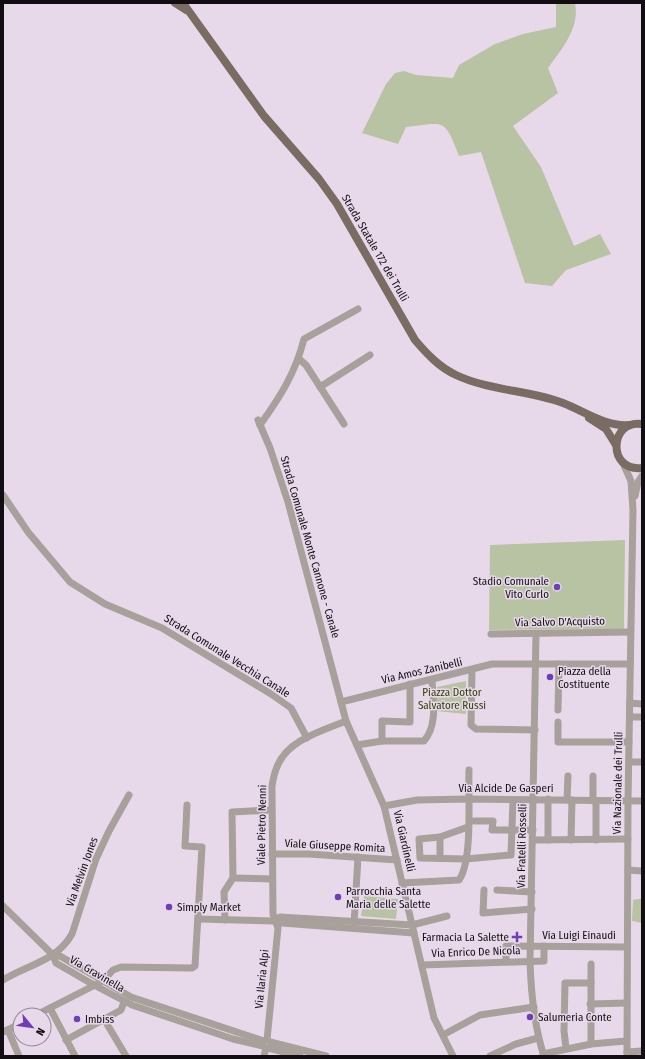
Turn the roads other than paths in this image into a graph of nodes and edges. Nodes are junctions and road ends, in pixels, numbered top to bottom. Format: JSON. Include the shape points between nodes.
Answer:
{"nodes":[{"id":1,"x":175,"y":3,"type":"edge"},
{"id":2,"x":183,"y":3,"type":"edge"},
{"id":3,"x":187,"y":11,"type":"junction"},
{"id":4,"x":358,"y":309,"type":"dead end"},
{"id":5,"x":370,"y":355,"type":"dead end"},
{"id":6,"x":299,"y":359,"type":"junction"},
{"id":7,"x":320,"y":387,"type":"junction"},
{"id":8,"x":574,"y":408,"type":"junction"},
{"id":9,"x":344,"y":424,"type":"dead end"},
{"id":10,"x":642,"y":424,"type":"edge"},
{"id":11,"x":629,"y":425,"type":"junction"},
{"id":12,"x":616,"y":446,"type":"junction"},
{"id":13,"x":623,"y":463,"type":"junction"},
{"id":14,"x":642,"y":468,"type":"edge"},
{"id":15,"x":642,"y":476,"type":"edge"},
{"id":16,"x":3,"y":495,"type":"edge"},
{"id":17,"x":633,"y":510,"type":"junction"},
{"id":18,"x":630,"y":632,"type":"junction"},
{"id":19,"x":491,"y":634,"type":"dead end"},
{"id":20,"x":536,"y":634,"type":"junction"},
{"id":21,"x":329,"y":657,"type":"joint"},
{"id":22,"x":536,"y":664,"type":"junction"},
{"id":23,"x":559,"y":664,"type":"junction"},
{"id":24,"x":630,"y":664,"type":"junction"},
{"id":25,"x":472,"y":670,"type":"junction"},
{"id":26,"x":432,"y":680,"type":"junction"},
{"id":27,"x":410,"y":684,"type":"junction"},
{"id":28,"x":341,"y":702,"type":"junction"},
{"id":29,"x":630,"y":703,"type":"junction"},
{"id":30,"x":642,"y":704,"type":"edge"},
{"id":31,"x":558,"y":710,"type":"dead end"},
{"id":32,"x":630,"y":717,"type":"junction"},
{"id":33,"x":642,"y":717,"type":"edge"},
{"id":34,"x":346,"y":721,"type":"junction"},
{"id":35,"x":558,"y":722,"type":"dead end"},
{"id":36,"x":535,"y":730,"type":"junction"},
{"id":37,"x":307,"y":738,"type":"junction"},
{"id":38,"x":382,"y":741,"type":"junction"},
{"id":39,"x":629,"y":742,"type":"junction"},
{"id":40,"x":357,"y":745,"type":"junction"},
{"id":41,"x":629,"y":762,"type":"junction"},
{"id":42,"x":642,"y":762,"type":"edge"},
{"id":43,"x":469,"y":770,"type":"dead end"},
{"id":44,"x":568,"y":776,"type":"dead end"},
{"id":45,"x":593,"y":776,"type":"dead end"},
{"id":46,"x":129,"y":794,"type":"dead end"},
{"id":47,"x":468,"y":799,"type":"junction"},
{"id":48,"x":548,"y":799,"type":"junction"},
{"id":49,"x":513,"y":800,"type":"junction"},
{"id":50,"x":534,"y":800,"type":"junction"},
{"id":51,"x":570,"y":800,"type":"junction"},
{"id":52,"x":595,"y":801,"type":"junction"},
{"id":53,"x":628,"y":801,"type":"junction"},
{"id":54,"x":642,"y":801,"type":"edge"},
{"id":55,"x":187,"y":805,"type":"dead end"},
{"id":56,"x":384,"y":806,"type":"junction"},
{"id":57,"x":270,"y":810,"type":"junction"},
{"id":58,"x":474,"y":821,"type":"dead end"},
{"id":59,"x":468,"y":827,"type":"junction"},
{"id":60,"x":512,"y":830,"type":"junction"},
{"id":61,"x":534,"y":830,"type":"junction"},
{"id":62,"x":440,"y":837,"type":"junction"},
{"id":63,"x":628,"y":839,"type":"junction"},
{"id":64,"x":534,"y":840,"type":"junction"},
{"id":65,"x":548,"y":840,"type":"junction"},
{"id":66,"x":571,"y":840,"type":"junction"},
{"id":67,"x":596,"y":840,"type":"junction"},
{"id":68,"x":272,"y":854,"type":"junction"},
{"id":69,"x":358,"y":857,"type":"junction"},
{"id":70,"x":440,"y":858,"type":"junction"},
{"id":71,"x":397,"y":860,"type":"junction"},
{"id":72,"x":466,"y":860,"type":"junction"},
{"id":73,"x":628,"y":870,"type":"junction"},
{"id":74,"x":642,"y":871,"type":"edge"},
{"id":75,"x":233,"y":878,"type":"junction"},
{"id":76,"x":272,"y":879,"type":"junction"},
{"id":77,"x":402,"y":883,"type":"junction"},
{"id":78,"x":484,"y":890,"type":"dead end"},
{"id":79,"x":497,"y":890,"type":"dead end"},
{"id":80,"x":532,"y":892,"type":"junction"},
{"id":81,"x":3,"y":906,"type":"edge"},
{"id":82,"x":532,"y":909,"type":"junction"},
{"id":83,"x":446,"y":916,"type":"dead end"},
{"id":84,"x":198,"y":919,"type":"junction"},
{"id":85,"x":225,"y":920,"type":"junction"},
{"id":86,"x":275,"y":921,"type":"junction"},
{"id":87,"x":354,"y":925,"type":"junction"},
{"id":88,"x":413,"y":929,"type":"junction"},
{"id":89,"x":531,"y":946,"type":"junction"},
{"id":90,"x":544,"y":946,"type":"junction"},
{"id":91,"x":627,"y":947,"type":"junction"},
{"id":92,"x":53,"y":955,"type":"junction"},
{"id":93,"x":530,"y":961,"type":"junction"},
{"id":94,"x":506,"y":962,"type":"junction"},
{"id":95,"x":591,"y":964,"type":"dead end"},
{"id":96,"x":422,"y":965,"type":"junction"},
{"id":97,"x":3,"y":980,"type":"edge"},
{"id":98,"x":103,"y":981,"type":"junction"},
{"id":99,"x":591,"y":983,"type":"junction"},
{"id":100,"x":94,"y":986,"type":"junction"},
{"id":101,"x":124,"y":1002,"type":"junction"},
{"id":102,"x":626,"y":1003,"type":"junction"},
{"id":103,"x":590,"y":1004,"type":"junction"},
{"id":104,"x":52,"y":1007,"type":"edge"},
{"id":105,"x":534,"y":1007,"type":"junction"},
{"id":106,"x":52,"y":1012,"type":"edge"},
{"id":107,"x":104,"y":1019,"type":"junction"},
{"id":108,"x":5,"y":1031,"type":"edge"},
{"id":109,"x":443,"y":1035,"type":"junction"},
{"id":110,"x":538,"y":1038,"type":"junction"},
{"id":111,"x":66,"y":1040,"type":"junction"},
{"id":112,"x":626,"y":1042,"type":"junction"},
{"id":113,"x":266,"y":1044,"type":"junction"},
{"id":114,"x":591,"y":1044,"type":"junction"},
{"id":115,"x":566,"y":1048,"type":"junction"},
{"id":116,"x":642,"y":1051,"type":"edge"},
{"id":117,"x":627,"y":1054,"type":"edge"},
{"id":118,"x":544,"y":1055,"type":"edge"},
{"id":119,"x":19,"y":1056,"type":"edge"},
{"id":120,"x":75,"y":1056,"type":"edge"},
{"id":121,"x":126,"y":1056,"type":"edge"},
{"id":122,"x":264,"y":1056,"type":"edge"},
{"id":123,"x":300,"y":1056,"type":"edge"},
{"id":124,"x":326,"y":1056,"type":"edge"},
{"id":125,"x":453,"y":1056,"type":"edge"},
{"id":126,"x":490,"y":1056,"type":"edge"}],
"edges":[{"from":1,"to":3,"type":"main road"},
{"from":2,"to":3,"type":"main road"},
{"from":3,"to":8,"type":"main road","name":"Strada Statale 172 dei Trulli","via":[[264,116],[319,179],[337,204],[415,340],[426,353],[440,366],[456,375],[478,383],[552,399]]},
{"from":4,"to":6,"type":"street","via":[[304,339]]},
{"from":5,"to":7,"type":"street"},
{"from":6,"to":7,"type":"street"},
{"from":6,"to":21,"type":"street","name":"Strada Comunale Monte Cannone - Canale","via":[[285,390],[259,423],[288,502]]},
{"from":7,"to":9,"type":"street"},
{"from":8,"to":11,"type":"main road","name":"Strada Statale 172 dei Trulli","via":[[614,425]]},
{"from":8,"to":12,"type":"main road","name":"Strada Statale 172 dei Trulli","via":[[606,430]]},
{"from":10,"to":11,"type":"main road","name":"Strada Statale 172 dei Trulli"},
{"from":11,"to":12,"type":"main road","via":[[618,436]]},
{"from":12,"to":13,"type":"main road","name":"Strada Statale 172 dei Trulli"},
{"from":13,"to":14,"type":"main road","via":[[633,468]]},
{"from":13,"to":17,"type":"street","name":"Via Nazionale dei Trulli","via":[[630,481]]},
{"from":15,"to":17,"type":"street","name":"Via Nazionale dei Trulli","via":[[636,490]]},
{"from":16,"to":37,"type":"street","name":"Strada Comunale Vecchia Canale","via":[[28,532],[70,582],[106,604],[162,628],[271,694],[290,708]]},
{"from":17,"to":18,"type":"street","name":"Via Nazionale dei Trulli"},
{"from":18,"to":20,"type":"street","name":"Via Salvo D'Acquisto"},
{"from":18,"to":24,"type":"street","name":"Via Nazionale dei Trulli"},
{"from":19,"to":20,"type":"street","name":"Via Salvo D'Acquisto"},
{"from":20,"to":22,"type":"street","name":"Via Fratelli Rosselli"},
{"from":21,"to":28,"type":"street","name":"Via Giardinelli"},
{"from":22,"to":23,"type":"street"},
{"from":22,"to":25,"type":"street","name":"Via Amos Zanibelli","via":[[492,664]]},
{"from":22,"to":36,"type":"street","name":"Via Fratelli Rosselli"},
{"from":23,"to":24,"type":"street"},
{"from":23,"to":31,"type":"street"},
{"from":24,"to":29,"type":"street","name":"Via Nazionale dei Trulli"},
{"from":25,"to":26,"type":"street","name":"Via Amos Zanibelli"},
{"from":25,"to":36,"type":"street","via":[[472,725],[476,729]]},
{"from":26,"to":27,"type":"street","name":"Via Amos Zanibelli"},
{"from":26,"to":38,"type":"street","via":[[433,714],[429,735],[424,741]]},
{"from":27,"to":28,"type":"street","name":"Via Amos Zanibelli"},
{"from":27,"to":38,"type":"street","via":[[410,722],[382,722]]},
{"from":28,"to":34,"type":"street","name":"Via Giardinelli"},
{"from":29,"to":30,"type":"street"},
{"from":29,"to":32,"type":"street","name":"Via Nazionale dei Trulli"},
{"from":32,"to":33,"type":"street"},
{"from":32,"to":39,"type":"street","name":"Via Nazionale dei Trulli"},
{"from":34,"to":37,"type":"street","name":"Viale Pietro Nenni"},
{"from":34,"to":40,"type":"street","name":"Via Giardinelli"},
{"from":35,"to":39,"type":"street","via":[[558,742]]},
{"from":36,"to":50,"type":"street","name":"Via Fratelli Rosselli"},
{"from":37,"to":57,"type":"street","name":"Viale Pietro Nenni","via":[[290,749],[277,766]]},
{"from":38,"to":40,"type":"street"},
{"from":39,"to":41,"type":"street","name":"Via Nazionale dei Trulli"},
{"from":40,"to":56,"type":"street","name":"Via Giardinelli"},
{"from":41,"to":42,"type":"street"},
{"from":41,"to":53,"type":"street","name":"Via Nazionale dei Trulli"},
{"from":43,"to":47,"type":"street"},
{"from":44,"to":51,"type":"street"},
{"from":45,"to":52,"type":"street"},
{"from":46,"to":92,"type":"street","name":"Via Melvin Jones","via":[[96,859],[72,934],[67,944]]},
{"from":47,"to":49,"type":"street","name":"Via Alcide De Gasperi"},
{"from":47,"to":56,"type":"street","name":"Via Alcide De Gasperi","via":[[417,800]]},
{"from":47,"to":59,"type":"street"},
{"from":48,"to":50,"type":"street","name":"Via Alcide De Gasperi"},
{"from":48,"to":51,"type":"street","name":"Via Alcide De Gasperi"},
{"from":48,"to":65,"type":"street"},
{"from":49,"to":50,"type":"street","name":"Via Alcide De Gasperi"},
{"from":49,"to":60,"type":"street"},
{"from":50,"to":61,"type":"street","name":"Via Fratelli Rosselli"},
{"from":51,"to":52,"type":"street","name":"Via Alcide De Gasperi"},
{"from":51,"to":66,"type":"street"},
{"from":52,"to":53,"type":"street","name":"Via Alcide De Gasperi"},
{"from":52,"to":67,"type":"street"},
{"from":53,"to":54,"type":"street","name":"Via Alcide De Gasperi"},
{"from":53,"to":63,"type":"street","name":"Via Nazionale dei Trulli"},
{"from":55,"to":84,"type":"street","via":[[185,846],[202,847]]},
{"from":56,"to":71,"type":"street","name":"Via Giardinelli"},
{"from":57,"to":68,"type":"street","name":"Viale Pietro Nenni"},
{"from":57,"to":75,"type":"street","via":[[232,812]]},
{"from":58,"to":60,"type":"street","via":[[493,821],[492,830]]},
{"from":59,"to":62,"type":"street"},
{"from":59,"to":72,"type":"street"},
{"from":60,"to":61,"type":"street"},
{"from":60,"to":72,"type":"street","via":[[511,855]]},
{"from":61,"to":64,"type":"street","name":"Via Fratelli Rosselli"},
{"from":62,"to":70,"type":"street"},
{"from":62,"to":70,"type":"street","via":[[419,839],[420,858]]},
{"from":63,"to":67,"type":"street"},
{"from":63,"to":73,"type":"street","name":"Via Nazionale dei Trulli"},
{"from":64,"to":65,"type":"street"},
{"from":64,"to":80,"type":"street","name":"Via Fratelli Rosselli"},
{"from":65,"to":66,"type":"street"},
{"from":66,"to":67,"type":"street"},
{"from":68,"to":69,"type":"street","name":"Viale Giuseppe Romita"},
{"from":68,"to":76,"type":"street","name":"Viale Pietro Nenni"},
{"from":69,"to":71,"type":"street","name":"Viale Giuseppe Romita"},
{"from":69,"to":87,"type":"street"},
{"from":70,"to":72,"type":"street"},
{"from":71,"to":77,"type":"street","name":"Via Giardinelli"},
{"from":72,"to":77,"type":"street","via":[[464,873],[459,880]]},
{"from":73,"to":74,"type":"street"},
{"from":73,"to":91,"type":"street","name":"Via Nazionale dei Trulli"},
{"from":75,"to":76,"type":"street"},
{"from":75,"to":85,"type":"street","via":[[224,892]]},
{"from":76,"to":86,"type":"street","name":"Viale Pietro Nenni"},
{"from":77,"to":88,"type":"street","name":"Via Giardinelli"},
{"from":78,"to":82,"type":"street","via":[[483,913]]},
{"from":79,"to":80,"type":"street"},
{"from":80,"to":82,"type":"street","name":"Via Fratelli Rosselli"},
{"from":81,"to":92,"type":"street"},
{"from":82,"to":89,"type":"street","name":"Via Fratelli Rosselli"},
{"from":83,"to":88,"type":"street"},
{"from":84,"to":85,"type":"street"},
{"from":84,"to":98,"type":"street","via":[[195,966],[192,968],[121,967],[113,970]]},
{"from":85,"to":86,"type":"street"},
{"from":86,"to":87,"type":"street"},
{"from":86,"to":113,"type":"street","name":"Via Ilaria Alpi","via":[[278,928]]},
{"from":87,"to":88,"type":"street"},
{"from":88,"to":96,"type":"street","name":"Via Giardinelli"},
{"from":89,"to":90,"type":"street","name":"Via Luigi Einaudi"},
{"from":89,"to":93,"type":"street","name":"Via Fratelli Rosselli"},
{"from":89,"to":94,"type":"street","name":"Via Luigi Einaudi","via":[[506,946]]},
{"from":90,"to":91,"type":"street","name":"Via Luigi Einaudi"},
{"from":90,"to":93,"type":"street","via":[[544,961]]},
{"from":91,"to":102,"type":"street","name":"Via Nazionale dei Trulli"},
{"from":92,"to":97,"type":"street","name":"Via Melvin Jones"},
{"from":92,"to":98,"type":"street","name":"Via Gravinella","via":[[60,956]]},
{"from":92,"to":100,"type":"street","name":"Via Gravinella","via":[[56,963]]},
{"from":93,"to":94,"type":"street","name":"Via Enrico De Nicola"},
{"from":93,"to":105,"type":"street","name":"Via Fratelli Rosselli"},
{"from":94,"to":96,"type":"street","name":"Via Enrico De Nicola"},
{"from":95,"to":99,"type":"street"},
{"from":96,"to":109,"type":"street","name":"Via Giardinelli","via":[[434,1018]]},
{"from":98,"to":100,"type":"street"},
{"from":98,"to":113,"type":"street","name":"Via Gravinella","via":[[131,997]]},
{"from":99,"to":103,"type":"street"},
{"from":99,"to":115,"type":"street","via":[[565,983]]},
{"from":100,"to":101,"type":"street","name":"Via Gravinella"},
{"from":100,"to":104,"type":"street"},
{"from":101,"to":107,"type":"street","via":[[121,1010]]},
{"from":101,"to":113,"type":"street","name":"Via Gravinella","via":[[233,1039]]},
{"from":102,"to":103,"type":"street"},
{"from":102,"to":112,"type":"street","name":"Via Nazionale dei Trulli"},
{"from":103,"to":114,"type":"street"},
{"from":105,"to":109,"type":"street","via":[[480,1015]]},
{"from":105,"to":110,"type":"street","name":"Via Fratelli Rosselli"},
{"from":106,"to":111,"type":"street"},
{"from":107,"to":111,"type":"street"},
{"from":107,"to":121,"type":"street"},
{"from":108,"to":119,"type":"street"},
{"from":109,"to":125,"type":"street","name":"Via Giardinelli"},
{"from":110,"to":118,"type":"street","name":"Via Fratelli Rosselli"},
{"from":110,"to":126,"type":"street","via":[[516,1044]]},
{"from":111,"to":120,"type":"street"},
{"from":112,"to":114,"type":"street"},
{"from":112,"to":117,"type":"street","name":"Via Nazionale dei Trulli"},
{"from":113,"to":122,"type":"street","name":"Via Ilaria Alpi"},
{"from":113,"to":123,"type":"street","name":"Via Gravinella"},
{"from":113,"to":124,"type":"street","name":"Via Gravinella"},
{"from":114,"to":115,"type":"street"},
{"from":115,"to":118,"type":"street"},
{"from":116,"to":117,"type":"street"}]}
